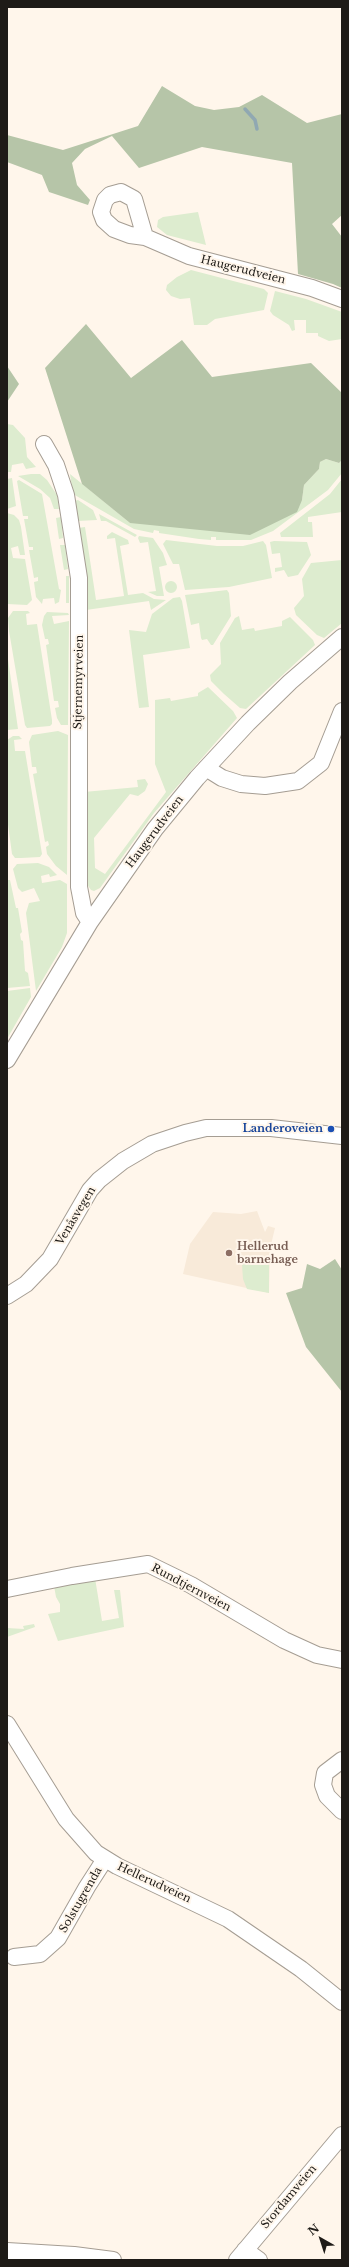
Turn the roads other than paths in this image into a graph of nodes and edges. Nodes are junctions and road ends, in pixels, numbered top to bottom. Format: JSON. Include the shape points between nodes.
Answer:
{"nodes":[{"id":1,"x":145,"y":237,"type":"dead end"},
{"id":2,"x":342,"y":299,"type":"edge"},
{"id":3,"x":44,"y":444,"type":"dead end"},
{"id":4,"x":342,"y":637,"type":"edge"},
{"id":5,"x":342,"y":711,"type":"edge"},
{"id":6,"x":206,"y":768,"type":"junction"},
{"id":7,"x":90,"y":922,"type":"junction"},
{"id":8,"x":7,"y":1060,"type":"edge"},
{"id":9,"x":342,"y":1136,"type":"edge"},
{"id":10,"x":7,"y":1296,"type":"edge"},
{"id":11,"x":7,"y":1589,"type":"edge"},
{"id":12,"x":342,"y":1660,"type":"edge"},
{"id":13,"x":7,"y":1724,"type":"edge"},
{"id":14,"x":342,"y":1760,"type":"edge"},
{"id":15,"x":342,"y":1811,"type":"edge"},
{"id":16,"x":105,"y":1859,"type":"junction"},
{"id":17,"x":14,"y":1957,"type":"dead end"},
{"id":18,"x":342,"y":2002,"type":"edge"},
{"id":19,"x":342,"y":2135,"type":"edge"},
{"id":20,"x":7,"y":2251,"type":"edge"},
{"id":21,"x":241,"y":2255,"type":"edge"},
{"id":22,"x":113,"y":2260,"type":"edge"},
{"id":23,"x":259,"y":2260,"type":"edge"}],
"edges":[{"from":1,"to":2,"type":"street","name":"Haugerudveien","via":[[189,256],[312,288]]},
{"from":3,"to":7,"type":"street","name":"Stjernemyrveien","via":[[56,465],[66,495],[79,578],[79,888],[84,913]]},
{"from":4,"to":6,"type":"street","name":"Haugerudveien","via":[[290,682]]},
{"from":5,"to":6,"type":"street","via":[[321,763],[298,781],[278,786],[247,785],[222,778]]},
{"from":6,"to":7,"type":"street","name":"Haugerudveien","via":[[156,829]]},
{"from":7,"to":8,"type":"street","name":"Haugerudveien"},
{"from":9,"to":10,"type":"street","name":"Venåsvegen","via":[[271,1128],[206,1128],[152,1144],[99,1180],[90,1190],[50,1259],[26,1284]]},
{"from":11,"to":12,"type":"street","name":"Rundtjernveien","via":[[148,1564],[191,1585],[290,1643],[317,1655]]},
{"from":13,"to":16,"type":"street","name":"Hellerudveien","via":[[66,1819],[96,1853]]},
{"from":14,"to":15,"type":"street","via":[[325,1773],[323,1785],[326,1796]]},
{"from":16,"to":17,"type":"street","name":"Solstugrenda","via":[[58,1938],[40,1954]]},
{"from":16,"to":18,"type":"street","name":"Hellerudveien","via":[[228,1919],[301,1969]]},
{"from":19,"to":21,"type":"street","name":"Stordamveien"},
{"from":20,"to":22,"type":"street"},
{"from":21,"to":23,"type":"street"}]}
